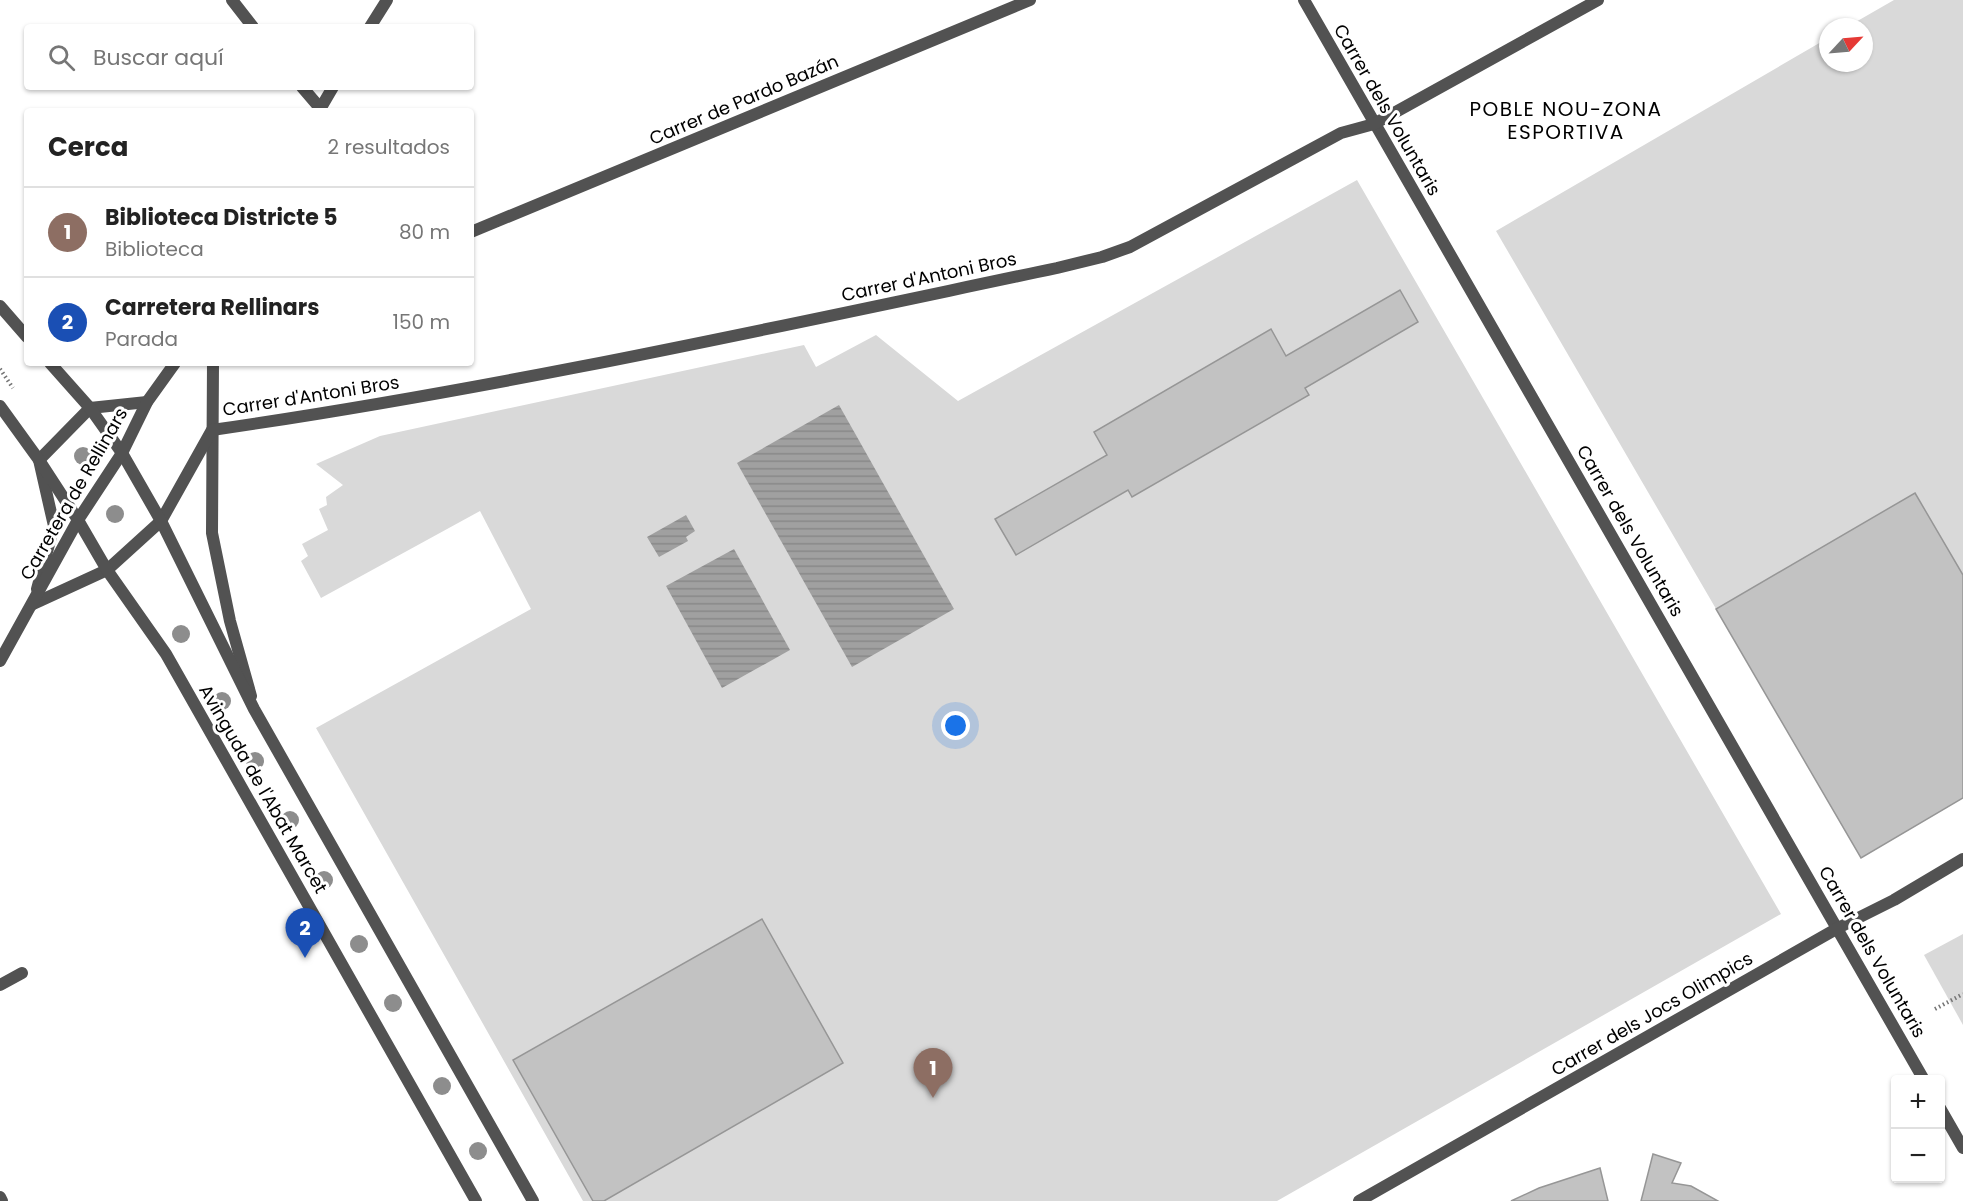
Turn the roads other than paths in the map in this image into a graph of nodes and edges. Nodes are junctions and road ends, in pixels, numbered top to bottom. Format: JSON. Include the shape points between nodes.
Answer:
{"nodes":[{"id":1,"x":232,"y":0,"type":"edge"},
{"id":2,"x":387,"y":0,"type":"edge"},
{"id":3,"x":1030,"y":0,"type":"edge"},
{"id":4,"x":1304,"y":0,"type":"edge"},
{"id":5,"x":1598,"y":0,"type":"edge"},
{"id":6,"x":251,"y":24,"type":"edge"},
{"id":7,"x":372,"y":24,"type":"edge"},
{"id":8,"x":304,"y":90,"type":"edge"},
{"id":9,"x":331,"y":90,"type":"edge"},
{"id":10,"x":319,"y":108,"type":"edge"},
{"id":11,"x":321,"y":108,"type":"edge"},
{"id":12,"x":1374,"y":124,"type":"junction"},
{"id":13,"x":474,"y":231,"type":"edge"},
{"id":14,"x":0,"y":306,"type":"edge"},
{"id":15,"x":24,"y":334,"type":"edge"},
{"id":16,"x":53,"y":366,"type":"edge"},
{"id":17,"x":173,"y":366,"type":"edge"},
{"id":18,"x":214,"y":366,"type":"edge"},
{"id":19,"x":147,"y":402,"type":"junction"},
{"id":20,"x":0,"y":406,"type":"edge"},
{"id":21,"x":90,"y":408,"type":"junction"},
{"id":22,"x":212,"y":430,"type":"junction"},
{"id":23,"x":122,"y":453,"type":"junction"},
{"id":24,"x":39,"y":459,"type":"junction"},
{"id":25,"x":78,"y":520,"type":"junction"},
{"id":26,"x":161,"y":521,"type":"junction"},
{"id":27,"x":107,"y":570,"type":"junction"},
{"id":28,"x":33,"y":604,"type":"junction"},
{"id":29,"x":0,"y":661,"type":"edge"},
{"id":30,"x":255,"y":709,"type":"junction"},
{"id":31,"x":1963,"y":859,"type":"edge"},
{"id":32,"x":1838,"y":928,"type":"junction"},
{"id":33,"x":22,"y":973,"type":"dead end"},
{"id":34,"x":0,"y":985,"type":"edge"},
{"id":35,"x":1921,"y":1075,"type":"edge"},
{"id":36,"x":1945,"y":1115,"type":"edge"},
{"id":37,"x":1963,"y":1148,"type":"edge"},
{"id":38,"x":476,"y":1201,"type":"edge"},
{"id":39,"x":533,"y":1201,"type":"edge"},
{"id":40,"x":1359,"y":1201,"type":"edge"}],
"edges":[{"from":1,"to":6,"type":"street"},
{"from":2,"to":7,"type":"street"},
{"from":3,"to":13,"type":"street","name":"Carrer de Pardo Bazán"},
{"from":4,"to":12,"type":"street","name":"Carrer dels Voluntaris"},
{"from":5,"to":12,"type":"street","name":"Carrer d'Antoni Bros"},
{"from":8,"to":10,"type":"street"},
{"from":9,"to":11,"type":"street"},
{"from":12,"to":22,"type":"street","name":"Carrer d'Antoni Bros","via":[[1341,133],[1130,247],[1102,257],[636,356]]},
{"from":12,"to":32,"type":"street","name":"Carrer dels Voluntaris"},
{"from":14,"to":15,"type":"street"},
{"from":16,"to":21,"type":"street","name":"Avinguda de l'Abat Marcet"},
{"from":17,"to":19,"type":"street","name":"Carretera de Rellinars"},
{"from":18,"to":22,"type":"street","name":"Avinguda de l'Abat Marcet"},
{"from":19,"to":21,"type":"street","name":"Carretera de Rellinars"},
{"from":19,"to":23,"type":"street","name":"Carretera de Rellinars"},
{"from":20,"to":24,"type":"street","name":"Avinguda de l'Abat Marcet"},
{"from":21,"to":23,"type":"street","name":"Avinguda de l'Abat Marcet"},
{"from":21,"to":24,"type":"street","name":"Carretera de Rellinars"},
{"from":22,"to":26,"type":"street","name":"Carretera de Rellinars"},
{"from":22,"to":30,"type":"street","name":"Avinguda de l'Abat Marcet","via":[[212,533],[230,621]]},
{"from":23,"to":25,"type":"street","name":"Carretera de Rellinars"},
{"from":23,"to":26,"type":"street","name":"Avinguda de l'Abat Marcet"},
{"from":24,"to":25,"type":"street","name":"Avinguda de l'Abat Marcet"},
{"from":24,"to":28,"type":"street","name":"Carretera de Rellinars","via":[[54,526]]},
{"from":25,"to":27,"type":"street","name":"Avinguda de l'Abat Marcet"},
{"from":25,"to":28,"type":"street","name":"Carretera de Rellinars"},
{"from":26,"to":27,"type":"street","name":"Carretera de Rellinars"},
{"from":26,"to":30,"type":"street","name":"Avinguda de l'Abat Marcet"},
{"from":27,"to":28,"type":"street","name":"Carretera de Rellinars"},
{"from":27,"to":38,"type":"street","name":"Avinguda de l'Abat Marcet","via":[[166,654]]},
{"from":28,"to":29,"type":"street","name":"Carretera de Rellinars"},
{"from":30,"to":39,"type":"street","name":"Avinguda de l'Abat Marcet"},
{"from":31,"to":32,"type":"street","name":"Carrer dels Jocs Olimpics"},
{"from":32,"to":35,"type":"street","name":"Carrer dels Voluntaris"},
{"from":32,"to":40,"type":"street","name":"Carrer dels Jocs Olimpics"},
{"from":33,"to":34,"type":"street"},
{"from":36,"to":37,"type":"street"}]}
